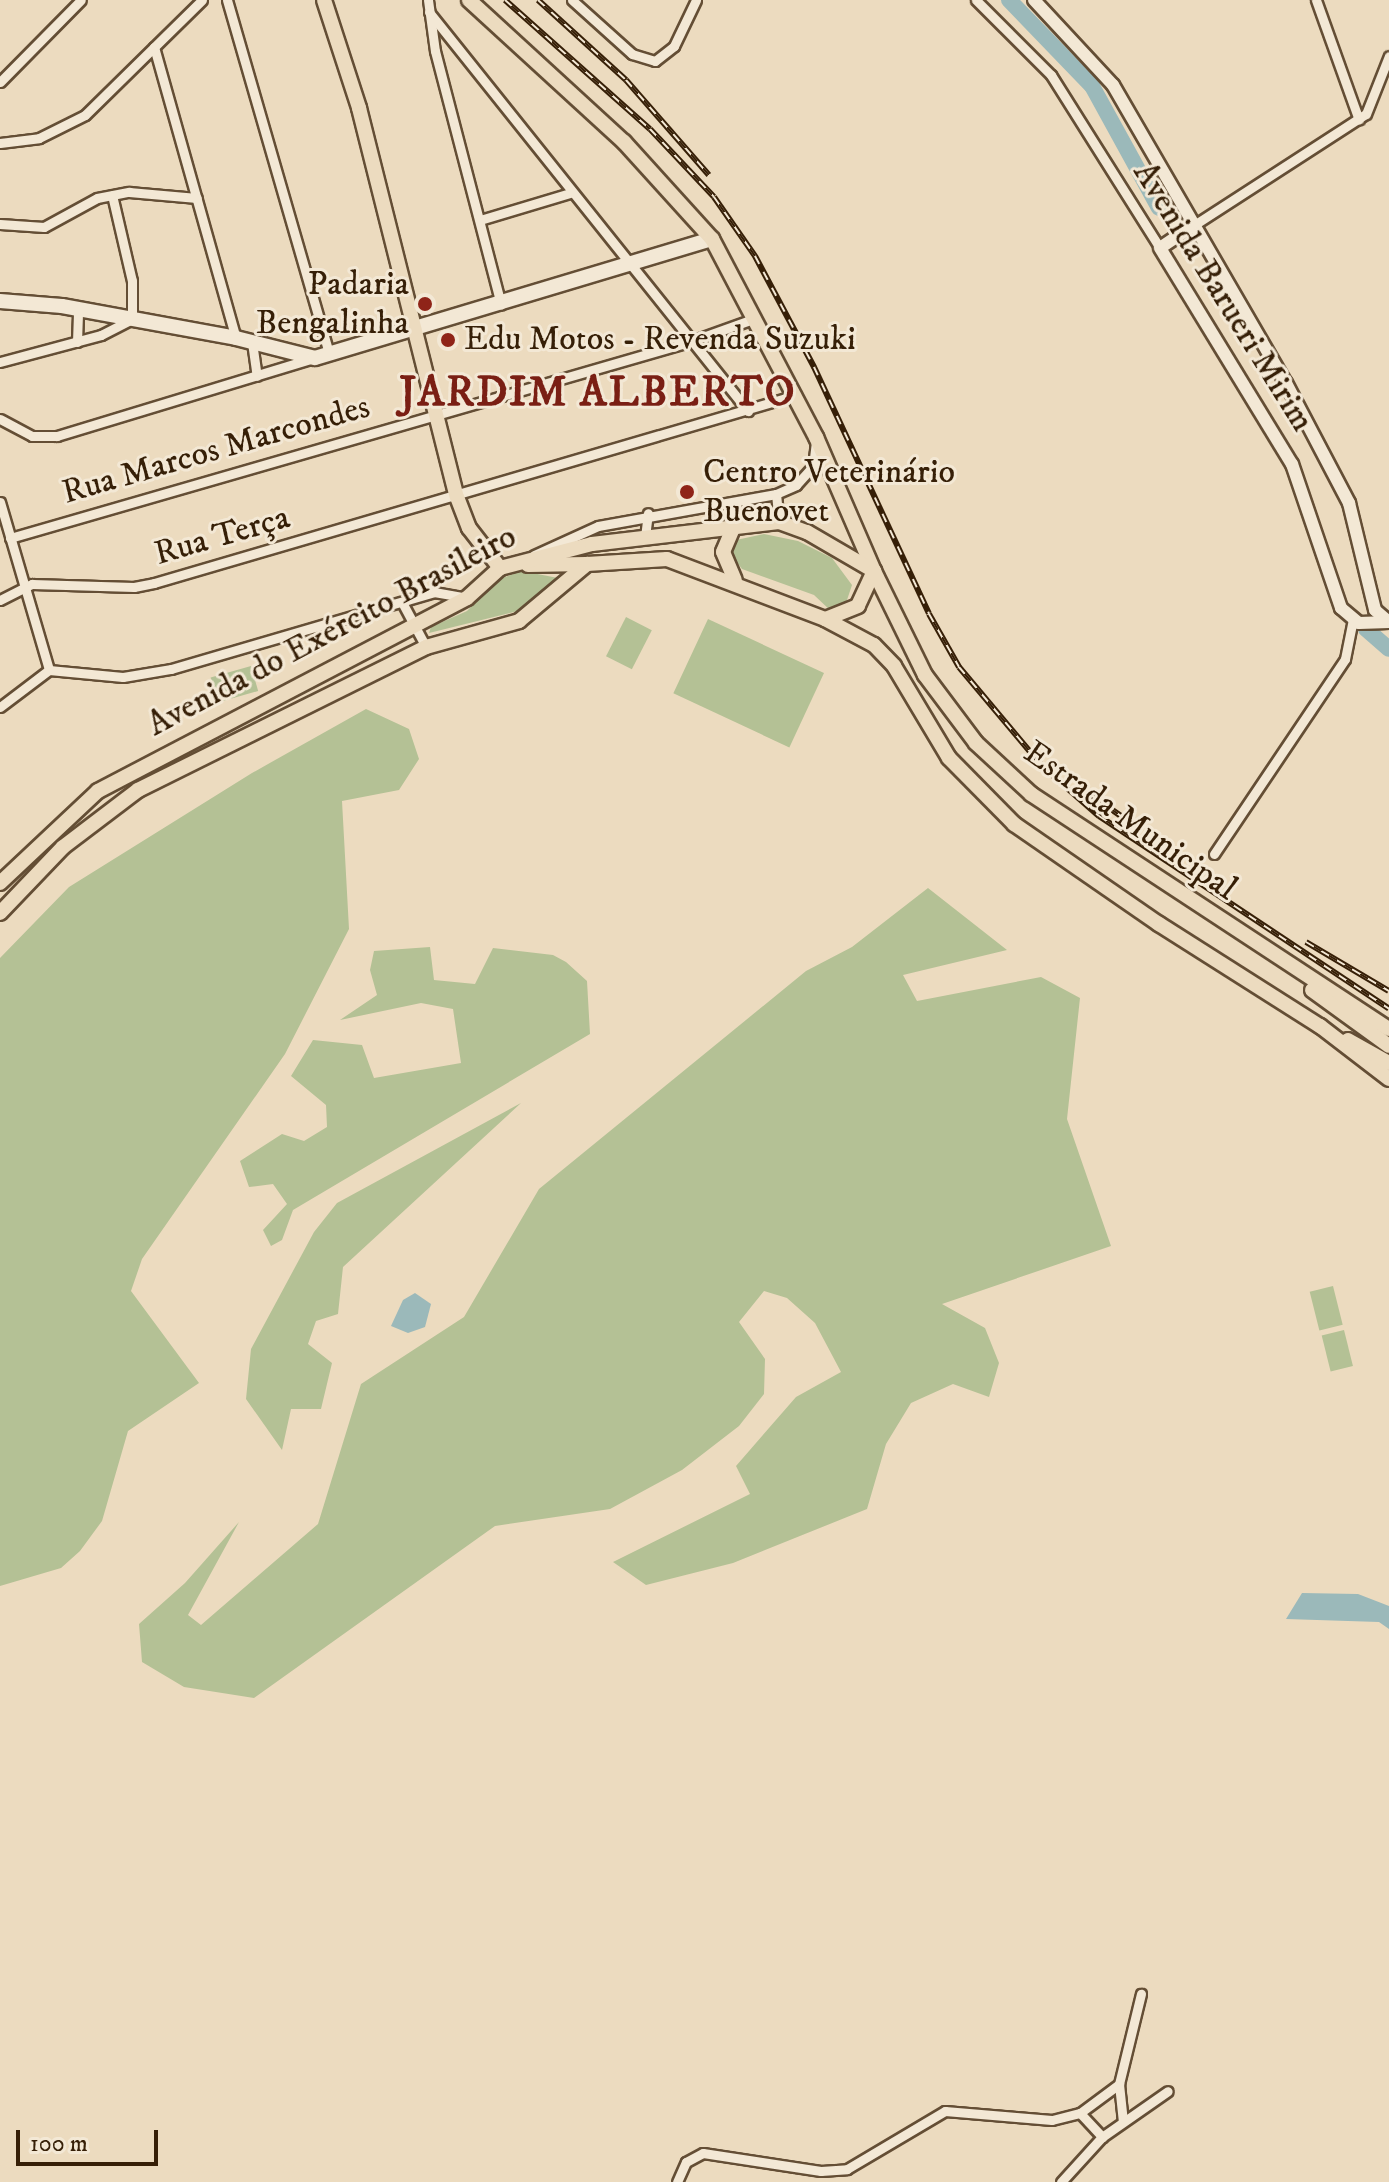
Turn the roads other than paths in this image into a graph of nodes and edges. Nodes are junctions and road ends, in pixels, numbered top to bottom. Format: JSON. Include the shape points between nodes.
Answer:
{"nodes":[{"id":1,"x":81,"y":0,"type":"edge"},
{"id":2,"x":202,"y":0,"type":"edge"},
{"id":3,"x":227,"y":0,"type":"edge"},
{"id":4,"x":324,"y":0,"type":"edge"},
{"id":5,"x":428,"y":0,"type":"edge"},
{"id":6,"x":469,"y":0,"type":"edge"},
{"id":7,"x":572,"y":0,"type":"edge"},
{"id":8,"x":696,"y":0,"type":"edge"},
{"id":9,"x":976,"y":0,"type":"edge"},
{"id":10,"x":1034,"y":0,"type":"edge"},
{"id":11,"x":1316,"y":0,"type":"edge"},
{"id":12,"x":429,"y":12,"type":"junction"},
{"id":13,"x":446,"y":34,"type":"junction"},
{"id":14,"x":433,"y":40,"type":"junction"},
{"id":15,"x":154,"y":47,"type":"junction"},
{"id":16,"x":1389,"y":56,"type":"edge"},
{"id":17,"x":0,"y":82,"type":"edge"},
{"id":18,"x":1359,"y":120,"type":"junction"},
{"id":19,"x":0,"y":143,"type":"edge"},
{"id":20,"x":570,"y":193,"type":"junction"},
{"id":21,"x":112,"y":195,"type":"junction"},
{"id":22,"x":197,"y":198,"type":"junction"},
{"id":23,"x":480,"y":220,"type":"junction"},
{"id":24,"x":0,"y":224,"type":"edge"},
{"id":25,"x":1191,"y":227,"type":"junction"},
{"id":26,"x":712,"y":239,"type":"junction"},
{"id":27,"x":1160,"y":248,"type":"junction"},
{"id":28,"x":628,"y":266,"type":"junction"},
{"id":29,"x":0,"y":301,"type":"edge"},
{"id":30,"x":501,"y":305,"type":"junction"},
{"id":31,"x":78,"y":309,"type":"junction"},
{"id":32,"x":132,"y":319,"type":"junction"},
{"id":33,"x":753,"y":319,"type":"junction"},
{"id":34,"x":412,"y":330,"type":"junction"},
{"id":35,"x":236,"y":338,"type":"junction"},
{"id":36,"x":77,"y":342,"type":"junction"},
{"id":37,"x":252,"y":342,"type":"junction"},
{"id":38,"x":689,"y":342,"type":"junction"},
{"id":39,"x":322,"y":356,"type":"junction"},
{"id":40,"x":0,"y":362,"type":"edge"},
{"id":41,"x":257,"y":376,"type":"junction"},
{"id":42,"x":796,"y":395,"type":"junction"},
{"id":43,"x":748,"y":411,"type":"junction"},
{"id":44,"x":436,"y":413,"type":"junction"},
{"id":45,"x":0,"y":419,"type":"edge"},
{"id":46,"x":816,"y":437,"type":"junction"},
{"id":47,"x":776,"y":494,"type":"junction"},
{"id":48,"x":457,"y":497,"type":"junction"},
{"id":49,"x":0,"y":502,"type":"edge"},
{"id":50,"x":648,"y":513,"type":"junction"},
{"id":51,"x":779,"y":522,"type":"junction"},
{"id":52,"x":734,"y":526,"type":"junction"},
{"id":53,"x":645,"y":537,"type":"junction"},
{"id":54,"x":10,"y":538,"type":"junction"},
{"id":55,"x":530,"y":557,"type":"junction"},
{"id":56,"x":587,"y":564,"type":"junction"},
{"id":57,"x":500,"y":568,"type":"junction"},
{"id":58,"x":874,"y":571,"type":"junction"},
{"id":59,"x":738,"y":583,"type":"junction"},
{"id":60,"x":22,"y":586,"type":"junction"},
{"id":61,"x":467,"y":598,"type":"junction"},
{"id":62,"x":0,"y":600,"type":"edge"},
{"id":63,"x":403,"y":604,"type":"junction"},
{"id":64,"x":825,"y":619,"type":"junction"},
{"id":65,"x":1353,"y":619,"type":"junction"},
{"id":66,"x":1389,"y":622,"type":"edge"},
{"id":67,"x":417,"y":626,"type":"junction"},
{"id":68,"x":426,"y":647,"type":"junction"},
{"id":69,"x":49,"y":670,"type":"junction"},
{"id":70,"x":0,"y":707,"type":"edge"},
{"id":71,"x":1214,"y":854,"type":"dead end"},
{"id":72,"x":0,"y":883,"type":"edge"},
{"id":73,"x":0,"y":913,"type":"edge"},
{"id":74,"x":1280,"y":960,"type":"junction"},
{"id":75,"x":1320,"y":1026,"type":"junction"},
{"id":76,"x":1389,"y":1029,"type":"edge"},
{"id":77,"x":1389,"y":1046,"type":"edge"},
{"id":78,"x":1389,"y":1063,"type":"edge"},
{"id":79,"x":1389,"y":1079,"type":"edge"},
{"id":80,"x":1141,"y":1994,"type":"dead end"},
{"id":81,"x":1119,"y":2084,"type":"junction"},
{"id":82,"x":1168,"y":2091,"type":"dead end"},
{"id":83,"x":1080,"y":2113,"type":"junction"},
{"id":84,"x":1123,"y":2120,"type":"junction"},
{"id":85,"x":1102,"y":2137,"type":"junction"},
{"id":86,"x":1060,"y":2181,"type":"edge"},
{"id":87,"x":677,"y":2182,"type":"edge"}],
"edges":[{"from":1,"to":17,"type":"street"},
{"from":2,"to":15,"type":"street"},
{"from":3,"to":39,"type":"street"},
{"from":4,"to":34,"type":"main road","via":[[359,108]]},
{"from":5,"to":12,"type":"street"},
{"from":6,"to":26,"type":"main road","name":"Estrada Municipal","via":[[624,142]]},
{"from":7,"to":8,"type":"street","via":[[632,54],[655,61],[674,46]]},
{"from":9,"to":27,"type":"street","name":"Avenida Barueri Mirim","via":[[1051,75]]},
{"from":10,"to":25,"type":"street","name":"Avenida Barueri Mirim","via":[[1104,72]]},
{"from":11,"to":18,"type":"street"},
{"from":12,"to":13,"type":"street"},
{"from":12,"to":14,"type":"street"},
{"from":13,"to":14,"type":"street","via":[[438,32]]},
{"from":13,"to":20,"type":"street"},
{"from":14,"to":23,"type":"street"},
{"from":15,"to":19,"type":"street","via":[[85,115],[39,138]]},
{"from":15,"to":22,"type":"street"},
{"from":16,"to":18,"type":"street","via":[[1374,105]]},
{"from":18,"to":25,"type":"street"},
{"from":20,"to":23,"type":"street"},
{"from":20,"to":28,"type":"street"},
{"from":21,"to":22,"type":"street","via":[[148,191]]},
{"from":21,"to":24,"type":"street","via":[[44,227]]},
{"from":21,"to":32,"type":"street","via":[[132,281]]},
{"from":22,"to":35,"type":"street"},
{"from":23,"to":30,"type":"street"},
{"from":25,"to":27,"type":"street"},
{"from":25,"to":66,"type":"street","name":"Avenida Barueri Mirim","via":[[1330,464],[1349,503],[1375,610]]},
{"from":26,"to":28,"type":"main road"},
{"from":26,"to":33,"type":"main road","name":"Estrada Municipal"},
{"from":27,"to":65,"type":"street","name":"Avenida Barueri Mirim","via":[[1292,464],[1311,509],[1332,592]]},
{"from":28,"to":30,"type":"main road"},
{"from":28,"to":38,"type":"street"},
{"from":29,"to":31,"type":"main road"},
{"from":30,"to":34,"type":"main road"},
{"from":31,"to":32,"type":"main road"},
{"from":31,"to":36,"type":"street"},
{"from":32,"to":35,"type":"main road"},
{"from":32,"to":36,"type":"street"},
{"from":33,"to":38,"type":"street","name":"Rua Marcos Marcondes"},
{"from":33,"to":42,"type":"main road","name":"Estrada Municipal"},
{"from":34,"to":39,"type":"main road"},
{"from":34,"to":44,"type":"main road"},
{"from":35,"to":37,"type":"main road"},
{"from":36,"to":40,"type":"street"},
{"from":37,"to":39,"type":"main road"},
{"from":37,"to":41,"type":"street"},
{"from":38,"to":43,"type":"street"},
{"from":38,"to":44,"type":"street","name":"Rua Marcos Marcondes"},
{"from":39,"to":41,"type":"street"},
{"from":41,"to":45,"type":"street","via":[[57,436],[32,436]]},
{"from":42,"to":43,"type":"street","name":"Rua Terça"},
{"from":42,"to":46,"type":"main road","name":"Estrada Municipal"},
{"from":43,"to":48,"type":"street","name":"Rua Terça"},
{"from":44,"to":48,"type":"main road"},
{"from":44,"to":54,"type":"street","name":"Rua Marcos Marcondes"},
{"from":46,"to":47,"type":"street","via":[[813,466],[796,485]]},
{"from":46,"to":58,"type":"main road","name":"Estrada Municipal"},
{"from":47,"to":50,"type":"street"},
{"from":47,"to":51,"type":"street"},
{"from":48,"to":57,"type":"main road","via":[[469,528]]},
{"from":48,"to":60,"type":"street","name":"Rua Terça","via":[[134,587],[68,582]]},
{"from":49,"to":54,"type":"street"},
{"from":50,"to":53,"type":"street"},
{"from":50,"to":55,"type":"street","via":[[577,531]]},
{"from":51,"to":52,"type":"main road"},
{"from":51,"to":58,"type":"main road"},
{"from":52,"to":53,"type":"main road","name":"Avenida do Exército Brasileiro"},
{"from":52,"to":59,"type":"main road","via":[[723,552],[729,574]]},
{"from":53,"to":55,"type":"main road","name":"Avenida do Exército Brasileiro"},
{"from":54,"to":60,"type":"street"},
{"from":55,"to":57,"type":"main road","name":"Avenida do Exército Brasileiro"},
{"from":56,"to":57,"type":"main road"},
{"from":56,"to":59,"type":"main road","via":[[667,559]]},
{"from":56,"to":68,"type":"main road","name":"Avenida do Exército Brasileiro","via":[[519,621]]},
{"from":57,"to":61,"type":"main road","name":"Avenida do Exército Brasileiro"},
{"from":58,"to":64,"type":"main road","via":[[858,606]]},
{"from":58,"to":74,"type":"main road","name":"Estrada Municipal","via":[[925,675],[956,720],[1007,774],[1074,825]]},
{"from":59,"to":64,"type":"main road"},
{"from":60,"to":62,"type":"street","name":"Rua Terça"},
{"from":60,"to":69,"type":"street"},
{"from":61,"to":63,"type":"street","via":[[434,592]]},
{"from":61,"to":67,"type":"main road","name":"Avenida do Exército Brasileiro"},
{"from":63,"to":67,"type":"street"},
{"from":63,"to":69,"type":"street","via":[[171,669],[123,677]]},
{"from":64,"to":75,"type":"main road","via":[[881,651],[949,758],[1014,824]]},
{"from":65,"to":66,"type":"street","via":[[1370,626]]},
{"from":65,"to":71,"type":"street","via":[[1345,659]]},
{"from":67,"to":68,"type":"street"},
{"from":67,"to":72,"type":"main road","name":"Avenida do Exército Brasileiro","via":[[98,791]]},
{"from":68,"to":73,"type":"main road","name":"Avenida do Exército Brasileiro","via":[[138,790],[63,847]]},
{"from":69,"to":70,"type":"street"},
{"from":74,"to":76,"type":"main road","name":"Estrada Municipal"},
{"from":74,"to":77,"type":"main road"},
{"from":75,"to":78,"type":"main road"},
{"from":75,"to":79,"type":"main road"},
{"from":80,"to":81,"type":"street"},
{"from":81,"to":83,"type":"street"},
{"from":81,"to":84,"type":"street"},
{"from":82,"to":84,"type":"street"},
{"from":83,"to":85,"type":"street"},
{"from":83,"to":87,"type":"street","via":[[1052,2120],[945,2111],[847,2169],[821,2171],[703,2153],[686,2162]]},
{"from":84,"to":85,"type":"street"},
{"from":85,"to":86,"type":"street"}]}
